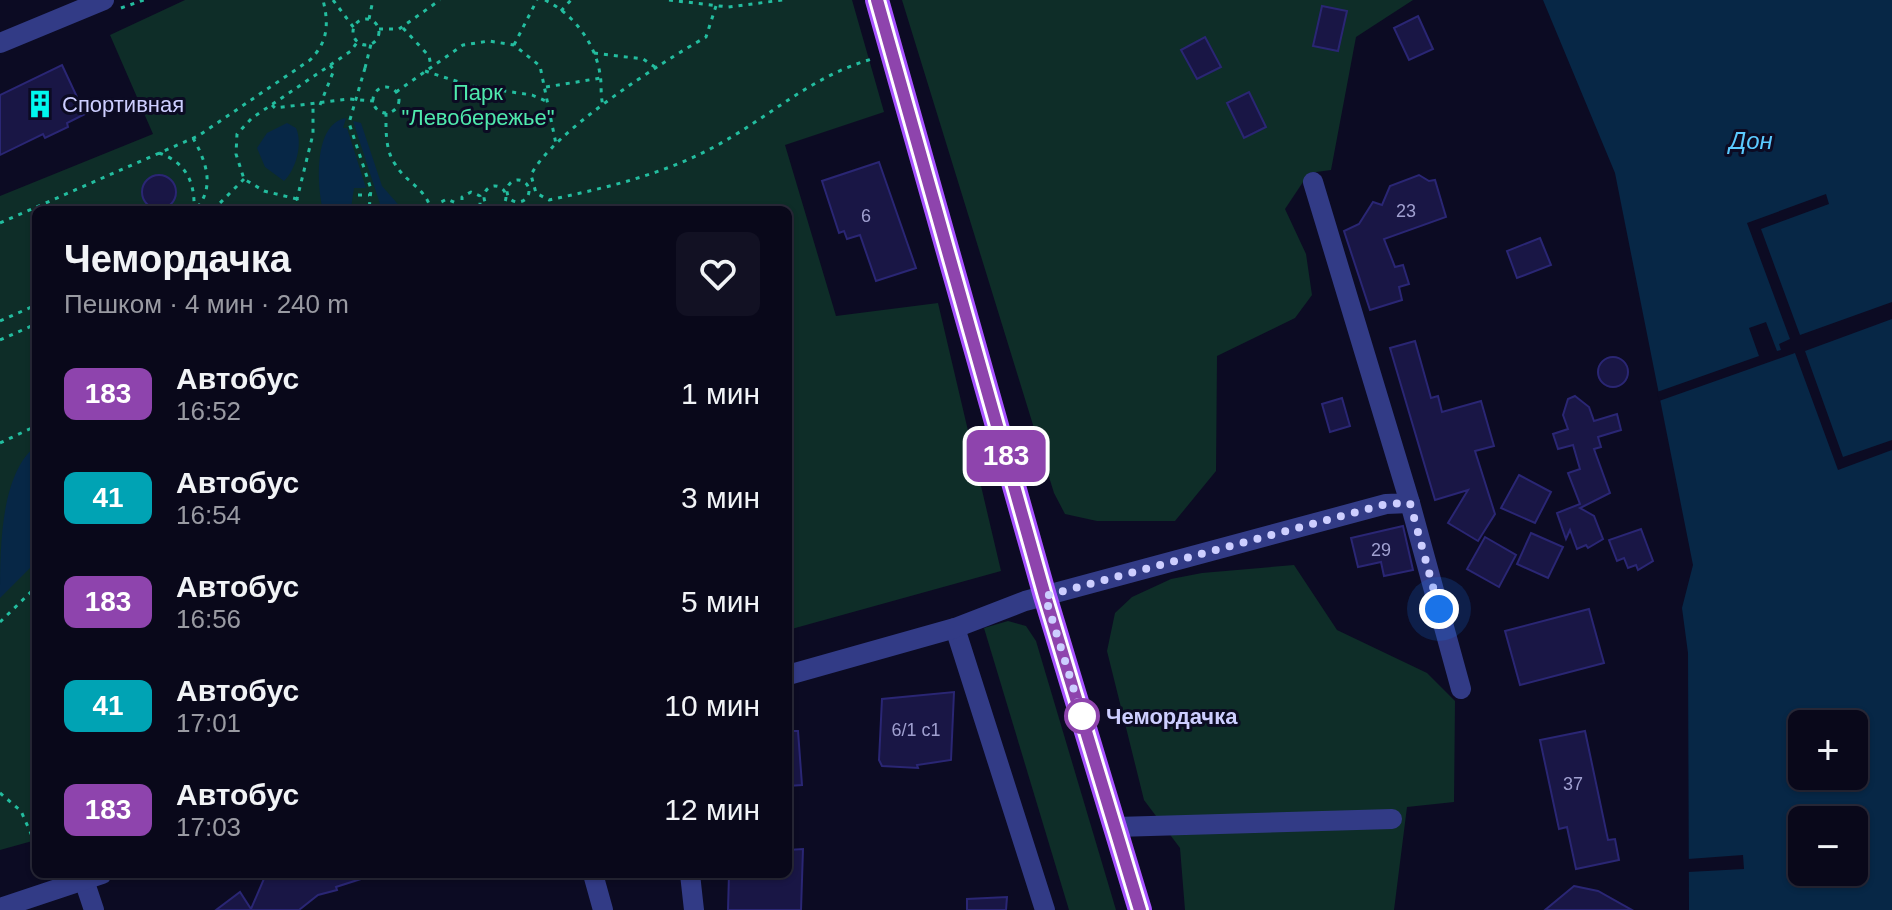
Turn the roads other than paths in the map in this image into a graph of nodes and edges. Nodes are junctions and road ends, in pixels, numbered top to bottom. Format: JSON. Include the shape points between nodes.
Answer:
{"nodes":[{"id":1,"x":104,"y":0,"type":"edge"},
{"id":2,"x":877,"y":0,"type":"edge"},
{"id":3,"x":0,"y":43,"type":"edge"},
{"id":4,"x":1313,"y":182,"type":"dead end"},
{"id":5,"x":1410,"y":503,"type":"junction"},
{"id":6,"x":1045,"y":596,"type":"junction"},
{"id":7,"x":955,"y":628,"type":"junction"},
{"id":8,"x":792,"y":674,"type":"edge"},
{"id":9,"x":1461,"y":689,"type":"dead end"},
{"id":10,"x":1392,"y":819,"type":"dead end"},
{"id":11,"x":1116,"y":827,"type":"junction"},
{"id":12,"x":90,"y":878,"type":"edge"},
{"id":13,"x":93,"y":878,"type":"edge"},
{"id":14,"x":594,"y":878,"type":"edge"},
{"id":15,"x":690,"y":878,"type":"edge"},
{"id":16,"x":0,"y":908,"type":"edge"},
{"id":17,"x":94,"y":910,"type":"edge"},
{"id":18,"x":603,"y":910,"type":"edge"},
{"id":19,"x":694,"y":910,"type":"edge"},
{"id":20,"x":1045,"y":910,"type":"edge"},
{"id":21,"x":1140,"y":910,"type":"edge"}],
"edges":[{"from":1,"to":3,"type":"street"},
{"from":2,"to":6,"type":"main road"},
{"from":4,"to":5,"type":"street"},
{"from":5,"to":6,"type":"street","via":[[1386,504]]},
{"from":5,"to":9,"type":"street"},
{"from":6,"to":7,"type":"street"},
{"from":6,"to":11,"type":"main road"},
{"from":7,"to":8,"type":"street"},
{"from":7,"to":20,"type":"street"},
{"from":10,"to":11,"type":"street"},
{"from":11,"to":21,"type":"main road"},
{"from":12,"to":16,"type":"street"},
{"from":13,"to":17,"type":"street"},
{"from":14,"to":18,"type":"street"},
{"from":15,"to":19,"type":"street"}]}
